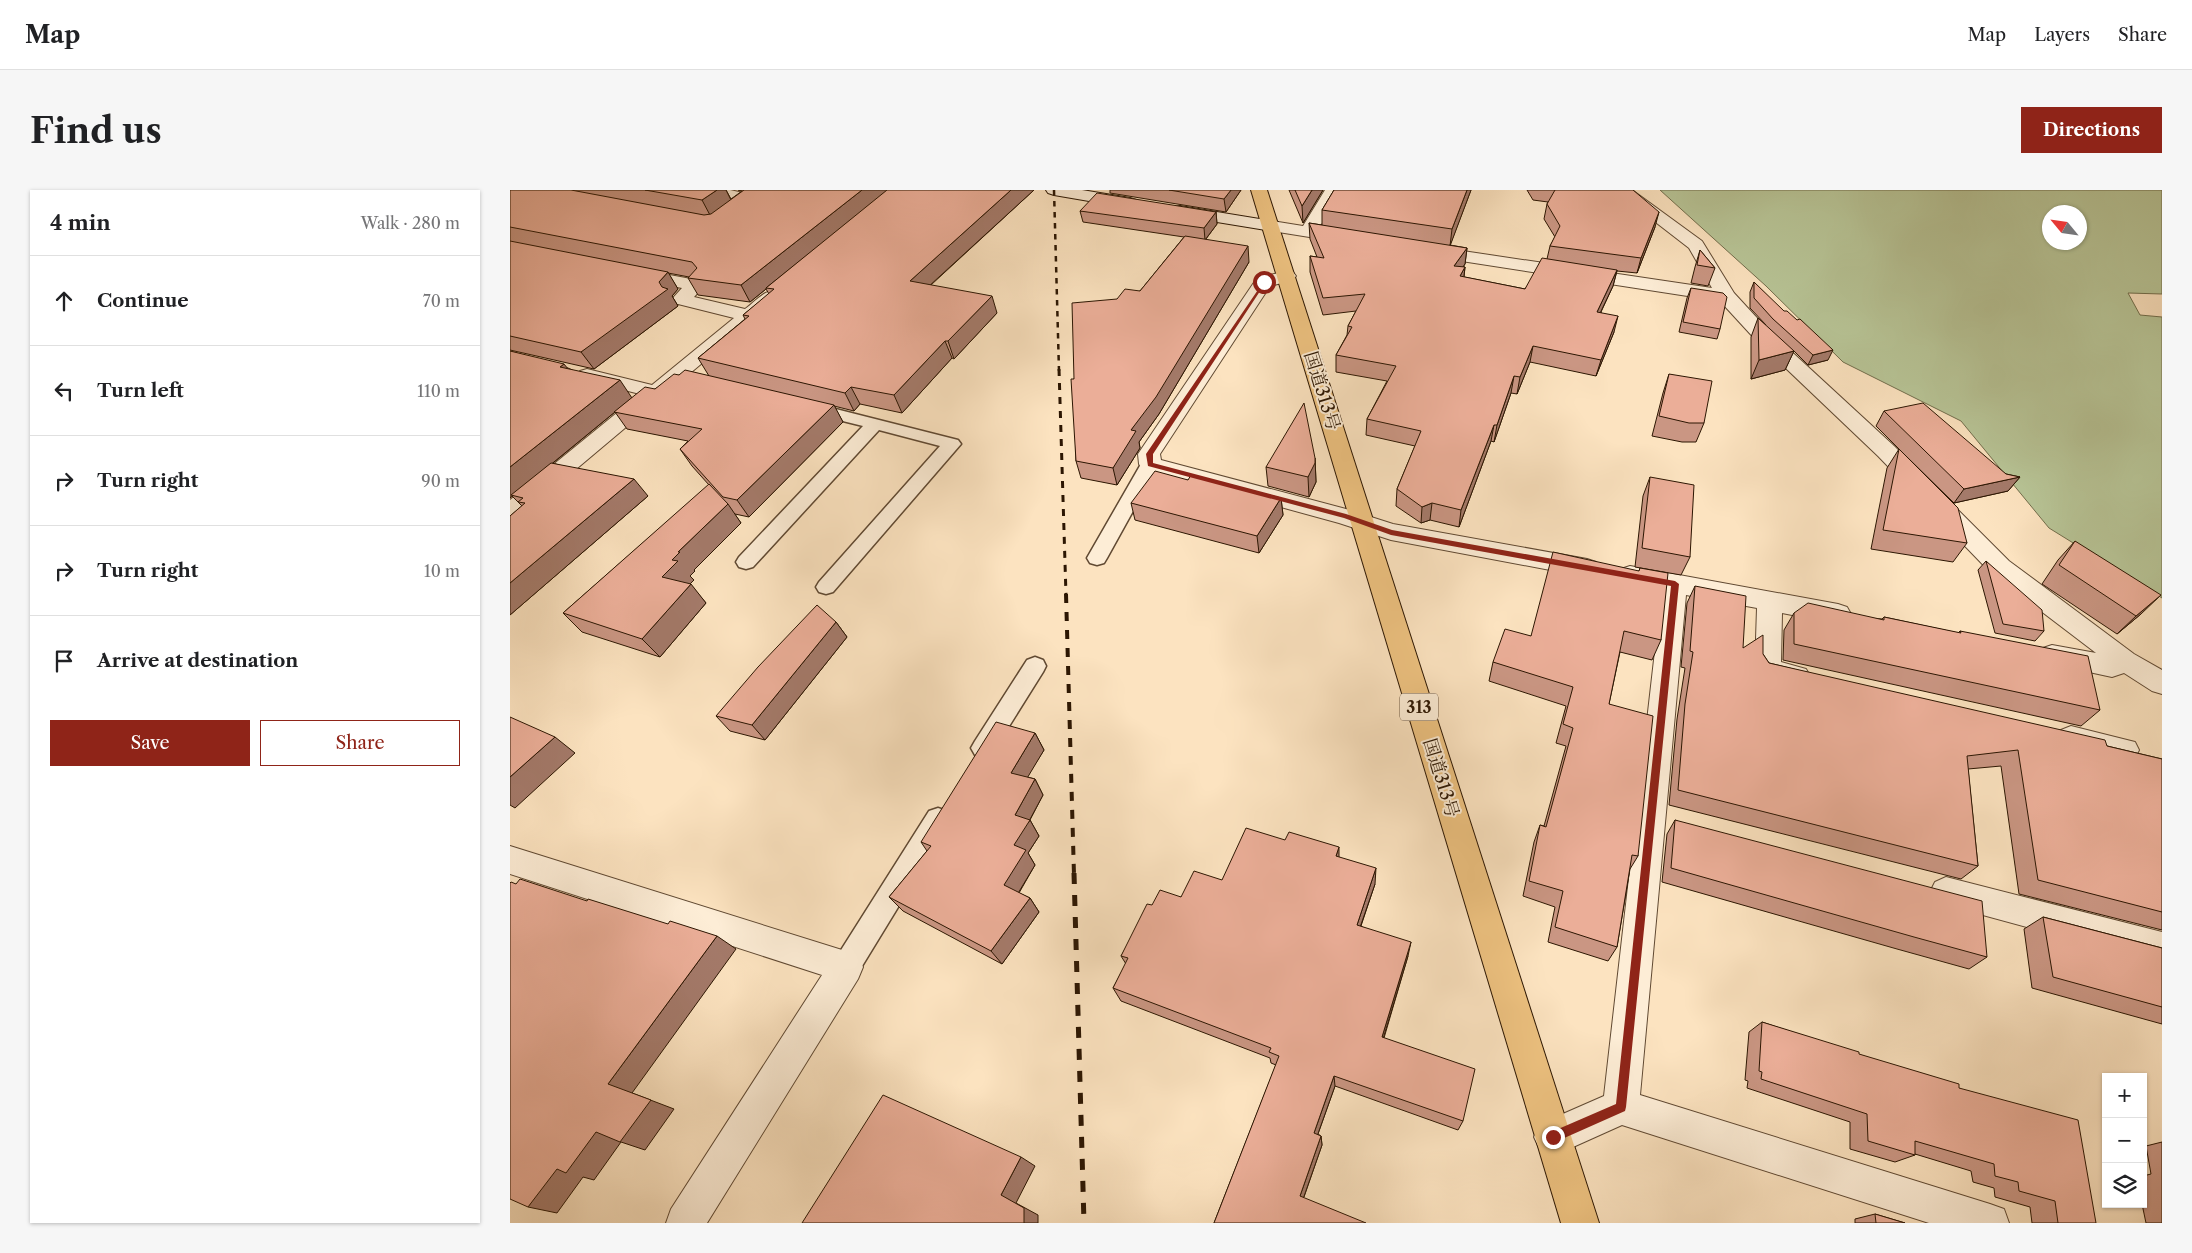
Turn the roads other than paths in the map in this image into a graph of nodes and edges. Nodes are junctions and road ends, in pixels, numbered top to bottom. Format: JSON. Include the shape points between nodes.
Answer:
{"nodes":[{"id":1,"x":706,"y":190,"type":"edge"},
{"id":2,"x":1054,"y":190,"type":"edge"},
{"id":3,"x":1259,"y":190,"type":"edge"},
{"id":4,"x":1333,"y":190,"type":"edge"},
{"id":5,"x":1622,"y":190,"type":"edge"},
{"id":6,"x":1149,"y":206,"type":"edge"},
{"id":7,"x":1168,"y":209,"type":"edge"},
{"id":8,"x":721,"y":220,"type":"edge"},
{"id":9,"x":1272,"y":226,"type":"junction"},
{"id":10,"x":1308,"y":232,"type":"junction"},
{"id":11,"x":1366,"y":241,"type":"edge"},
{"id":12,"x":1415,"y":248,"type":"edge"},
{"id":13,"x":618,"y":270,"type":"edge"},
{"id":14,"x":1288,"y":276,"type":"junction"},
{"id":15,"x":787,"y":284,"type":"edge"},
{"id":16,"x":1726,"y":296,"type":"junction"},
{"id":17,"x":749,"y":316,"type":"junction"},
{"id":18,"x":565,"y":370,"type":"edge"},
{"id":19,"x":656,"y":392,"type":"junction"},
{"id":20,"x":790,"y":402,"type":"edge"},
{"id":21,"x":875,"y":422,"type":"junction"},
{"id":22,"x":1150,"y":464,"type":"junction"},
{"id":23,"x":510,"y":512,"type":"edge"},
{"id":24,"x":1360,"y":521,"type":"junction"},
{"id":25,"x":1097,"y":558,"type":"dead end"},
{"id":26,"x":746,"y":562,"type":"dead end"},
{"id":27,"x":1675,"y":584,"type":"junction"},
{"id":28,"x":826,"y":587,"type":"dead end"},
{"id":29,"x":1770,"y":601,"type":"junction"},
{"id":30,"x":1858,"y":618,"type":"edge"},
{"id":31,"x":2034,"y":652,"type":"edge"},
{"id":32,"x":2125,"y":661,"type":"junction"},
{"id":33,"x":1034,"y":666,"type":"dead end"},
{"id":34,"x":1816,"y":680,"type":"edge"},
{"id":35,"x":2162,"y":683,"type":"edge"},
{"id":36,"x":2048,"y":732,"type":"edge"},
{"id":37,"x":2125,"y":750,"type":"edge"},
{"id":38,"x":972,"y":766,"type":"edge"},
{"id":39,"x":951,"y":800,"type":"edge"},
{"id":40,"x":510,"y":860,"type":"edge"},
{"id":41,"x":1920,"y":885,"type":"edge"},
{"id":42,"x":2162,"y":948,"type":"edge"},
{"id":43,"x":846,"y":967,"type":"junction"},
{"id":44,"x":1621,"y":1107,"type":"junction"},
{"id":45,"x":1553,"y":1137,"type":"junction"},
{"id":46,"x":685,"y":1223,"type":"edge"},
{"id":47,"x":1580,"y":1223,"type":"edge"},
{"id":48,"x":1990,"y":1223,"type":"edge"}],
"edges":[{"from":1,"to":8,"type":"street","via":[[751,199]]},
{"from":2,"to":6,"type":"street"},
{"from":3,"to":9,"type":"highway","name":"国道313号","number":"313"},
{"from":4,"to":10,"type":"street"},
{"from":5,"to":16,"type":"street","via":[[1696,244]]},
{"from":7,"to":9,"type":"street"},
{"from":9,"to":10,"type":"street"},
{"from":9,"to":14,"type":"highway","name":"国道313号","number":"313"},
{"from":10,"to":11,"type":"street"},
{"from":12,"to":16,"type":"street"},
{"from":13,"to":17,"type":"street","via":[[696,285],[681,299]]},
{"from":14,"to":22,"type":"street","via":[[1264,282],[1150,454]]},
{"from":14,"to":24,"type":"highway","name":"国道313号","number":"313"},
{"from":15,"to":17,"type":"street"},
{"from":16,"to":32,"type":"street","via":[[2000,567]]},
{"from":17,"to":19,"type":"street","via":[[686,377]]},
{"from":18,"to":19,"type":"street"},
{"from":19,"to":23,"type":"street"},
{"from":20,"to":21,"type":"lane"},
{"from":21,"to":26,"type":"lane"},
{"from":21,"to":28,"type":"lane","via":[[952,444]]},
{"from":22,"to":24,"type":"street"},
{"from":22,"to":25,"type":"lane"},
{"from":24,"to":27,"type":"street","via":[[1391,532]]},
{"from":24,"to":45,"type":"highway","name":"国道313号","number":"313"},
{"from":27,"to":29,"type":"street"},
{"from":27,"to":44,"type":"street","via":[[1665,819]]},
{"from":29,"to":30,"type":"street"},
{"from":29,"to":34,"type":"street","via":[[1768,670]]},
{"from":31,"to":32,"type":"street","via":[[2112,666]]},
{"from":32,"to":35,"type":"street"},
{"from":33,"to":38,"type":"lane"},
{"from":36,"to":37,"type":"street"},
{"from":39,"to":43,"type":"lane"},
{"from":40,"to":43,"type":"street"},
{"from":41,"to":42,"type":"street"},
{"from":43,"to":46,"type":"street"},
{"from":44,"to":45,"type":"street"},
{"from":44,"to":48,"type":"street"},
{"from":45,"to":47,"type":"highway","name":"国道313号","number":"313"}]}
